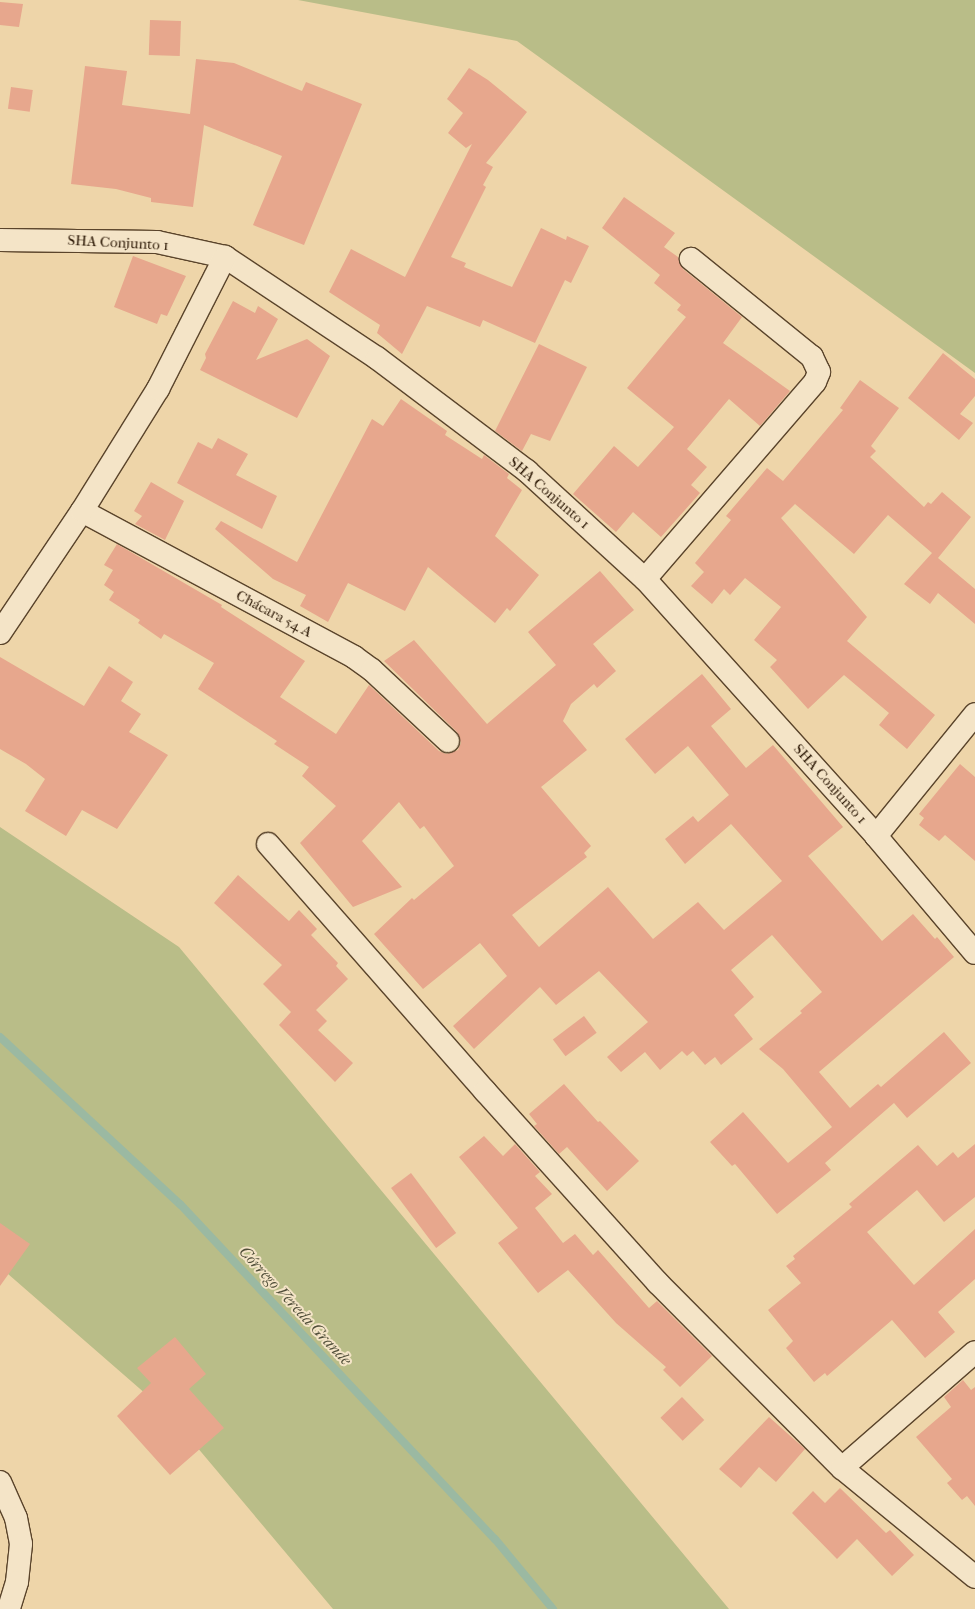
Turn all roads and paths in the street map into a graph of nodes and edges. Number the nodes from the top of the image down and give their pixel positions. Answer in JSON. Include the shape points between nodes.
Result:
{"nodes":[{"id":1,"x":0,"y":240,"type":"edge"},
{"id":2,"x":225,"y":257,"type":"junction"},
{"id":3,"x":691,"y":259,"type":"dead end"},
{"id":4,"x":82,"y":511,"type":"junction"},
{"id":5,"x":645,"y":579,"type":"junction"},
{"id":6,"x":0,"y":633,"type":"edge"},
{"id":7,"x":975,"y":714,"type":"edge"},
{"id":8,"x":448,"y":741,"type":"dead end"},
{"id":9,"x":876,"y":836,"type":"junction"},
{"id":10,"x":268,"y":844,"type":"dead end"},
{"id":11,"x":975,"y":953,"type":"edge"},
{"id":12,"x":975,"y":1352,"type":"edge"},
{"id":13,"x":842,"y":1468,"type":"junction"},
{"id":14,"x":0,"y":1482,"type":"edge"},
{"id":15,"x":975,"y":1577,"type":"edge"},
{"id":16,"x":9,"y":1609,"type":"edge"}],
"edges":[{"from":1,"to":2,"type":"street","name":"SHA Conjunto 1","via":[[157,242]]},
{"from":2,"to":4,"type":"street","via":[[158,390]]},
{"from":2,"to":5,"type":"street","name":"SHA Conjunto 1","via":[[377,358],[527,471]]},
{"from":3,"to":5,"type":"street","via":[[812,357],[819,372],[815,382]]},
{"from":4,"to":6,"type":"street"},
{"from":4,"to":8,"type":"street","name":"Chácara 54 A","via":[[354,657]]},
{"from":5,"to":9,"type":"street","name":"SHA Conjunto 1"},
{"from":7,"to":9,"type":"street"},
{"from":9,"to":11,"type":"street","name":"SHA Conjunto 1"},
{"from":10,"to":13,"type":"street","via":[[658,1283]]},
{"from":12,"to":13,"type":"street"},
{"from":13,"to":15,"type":"street"},
{"from":14,"to":16,"type":"street","via":[[16,1518],[21,1544],[17,1582]]}]}
